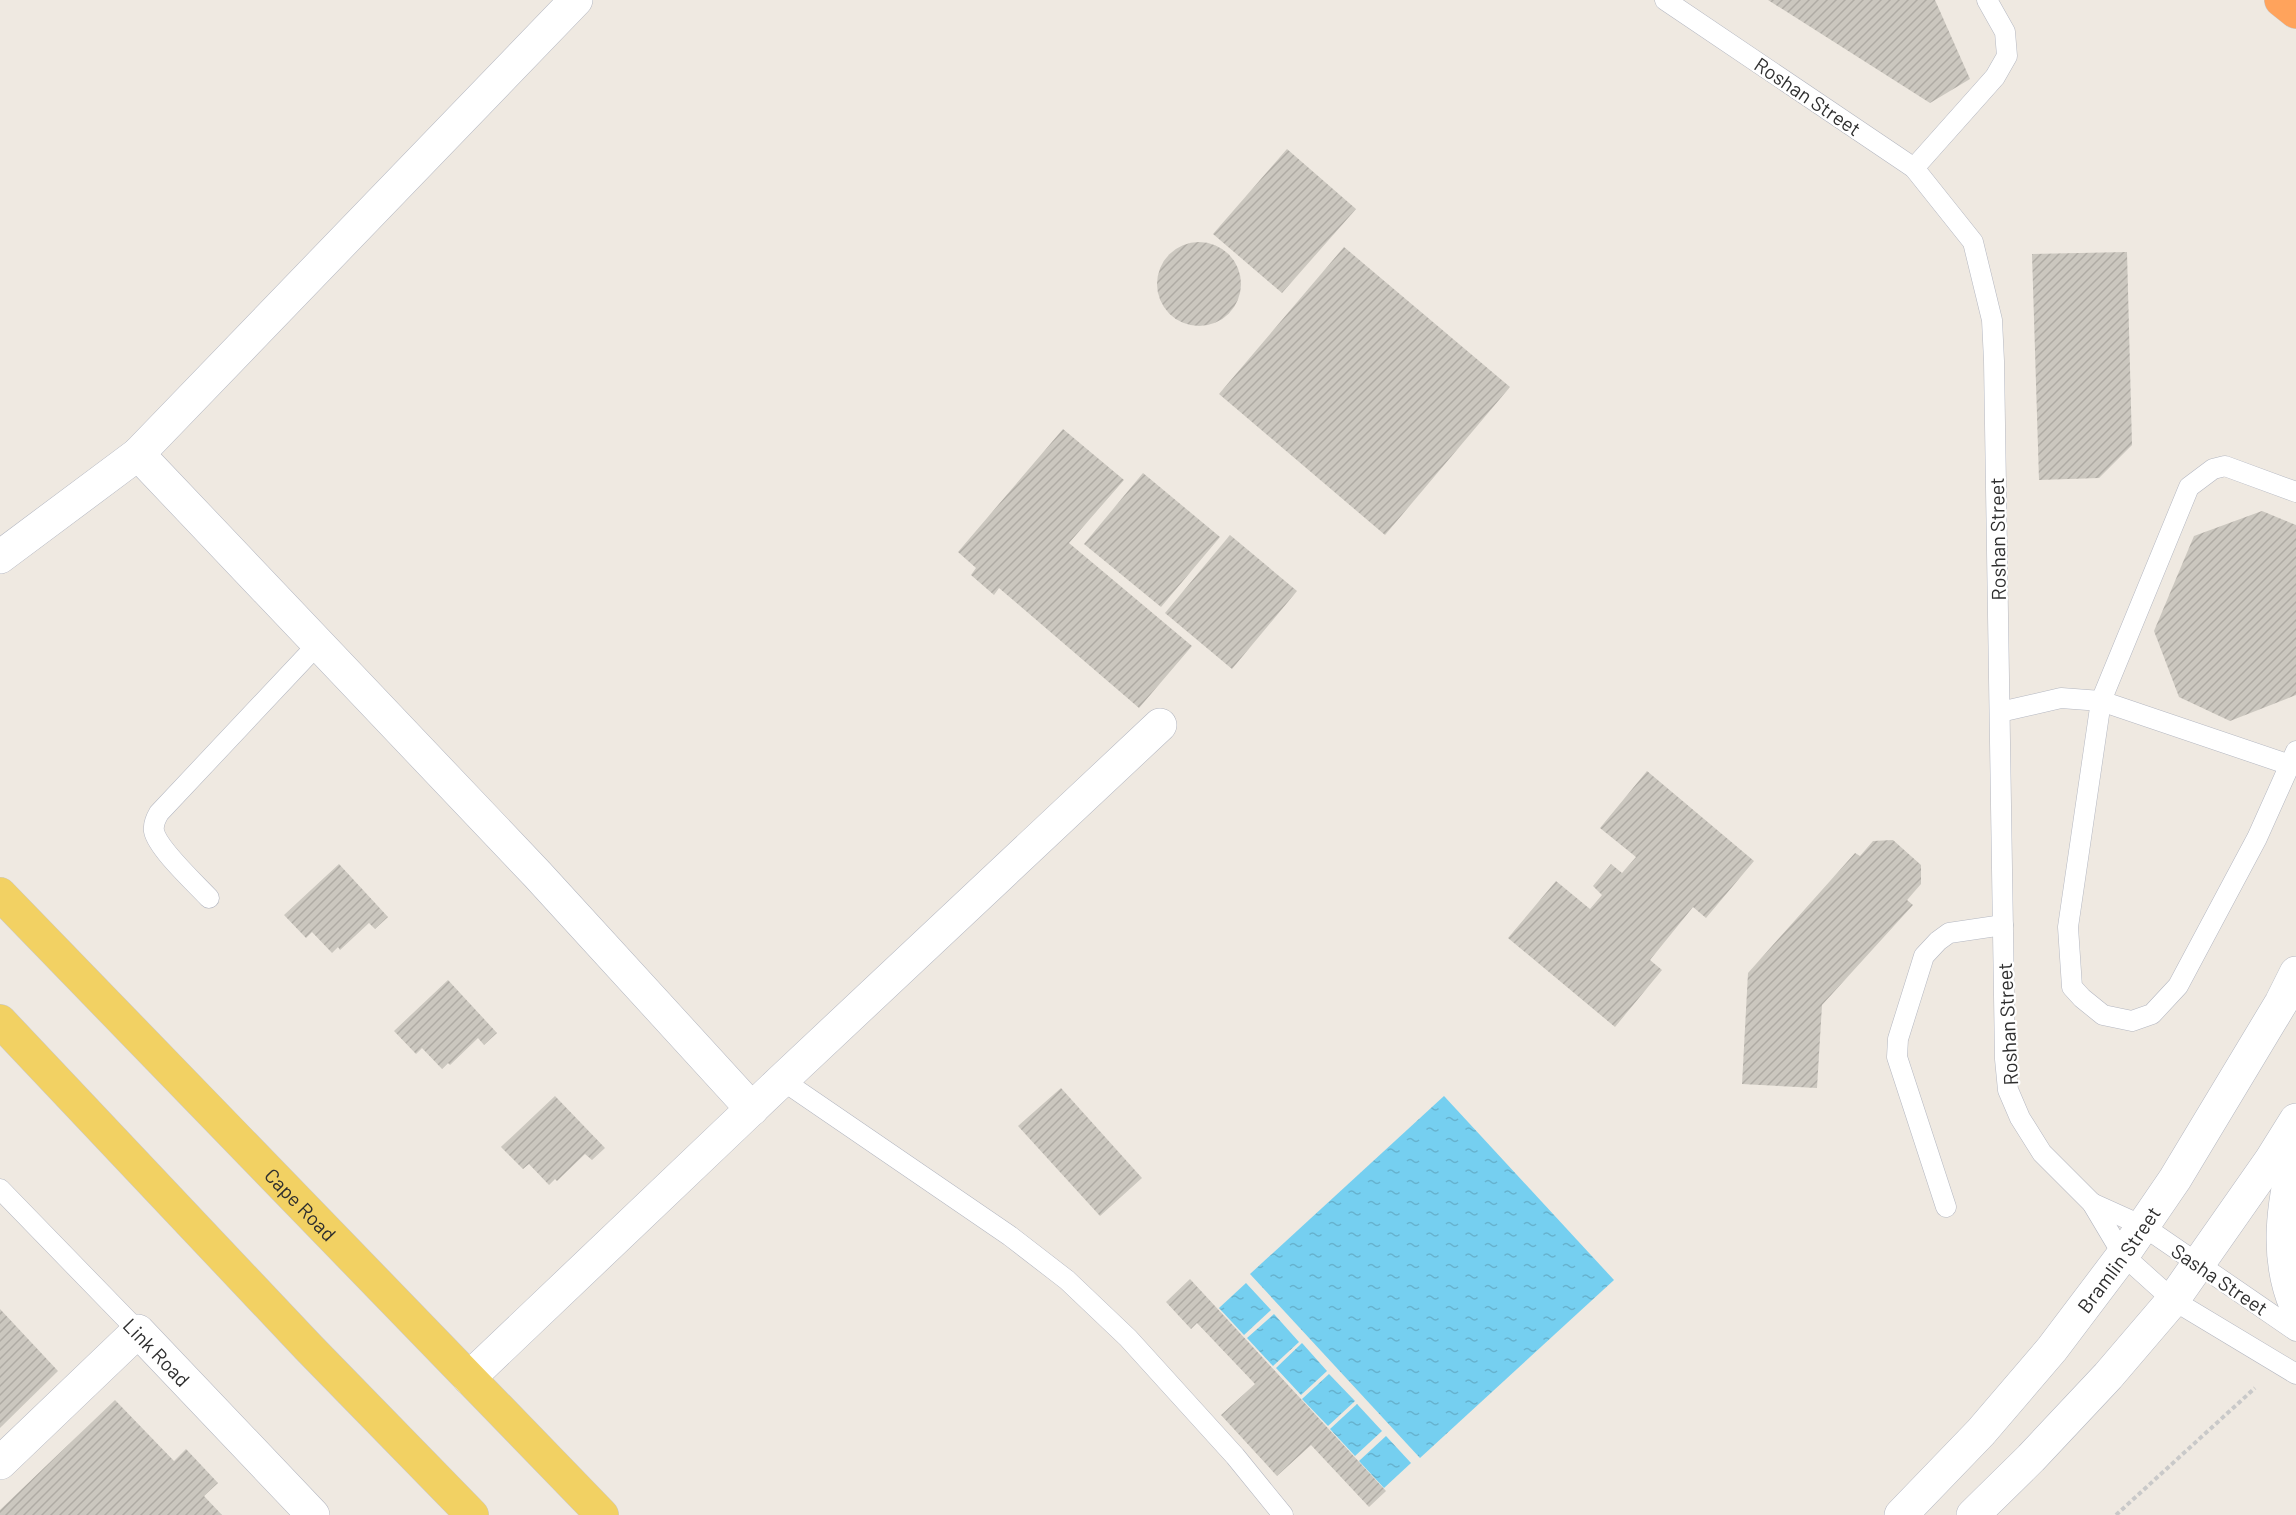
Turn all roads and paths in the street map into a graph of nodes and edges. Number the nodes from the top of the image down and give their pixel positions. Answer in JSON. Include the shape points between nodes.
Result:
{"nodes":[{"id":1,"x":576,"y":0,"type":"edge"},
{"id":2,"x":1665,"y":0,"type":"edge"},
{"id":3,"x":1988,"y":0,"type":"edge"},
{"id":4,"x":2281,"y":0,"type":"edge"},
{"id":5,"x":2296,"y":12,"type":"edge"},
{"id":6,"x":1914,"y":168,"type":"junction"},
{"id":7,"x":138,"y":454,"type":"junction"},
{"id":8,"x":2296,"y":492,"type":"edge"},
{"id":9,"x":0,"y":557,"type":"edge"},
{"id":10,"x":318,"y":644,"type":"junction"},
{"id":11,"x":2101,"y":701,"type":"junction"},
{"id":12,"x":2000,"y":712,"type":"junction"},
{"id":13,"x":1160,"y":725,"type":"dead end"},
{"id":14,"x":2293,"y":758,"type":"edge"},
{"id":15,"x":0,"y":894,"type":"edge"},
{"id":16,"x":209,"y":898,"type":"dead end"},
{"id":17,"x":2003,"y":925,"type":"junction"},
{"id":18,"x":2296,"y":974,"type":"edge"},
{"id":19,"x":0,"y":1021,"type":"edge"},
{"id":20,"x":782,"y":1080,"type":"junction"},
{"id":21,"x":752,"y":1108,"type":"junction"},
{"id":22,"x":2296,"y":1120,"type":"edge"},
{"id":23,"x":2296,"y":1152,"type":"edge"},
{"id":24,"x":0,"y":1190,"type":"edge"},
{"id":25,"x":2092,"y":1203,"type":"junction"},
{"id":26,"x":1946,"y":1207,"type":"dead end"},
{"id":27,"x":2143,"y":1226,"type":"junction"},
{"id":28,"x":2123,"y":1255,"type":"junction"},
{"id":29,"x":2198,"y":1264,"type":"junction"},
{"id":30,"x":2173,"y":1300,"type":"junction"},
{"id":31,"x":2296,"y":1306,"type":"edge"},
{"id":32,"x":138,"y":1331,"type":"junction"},
{"id":33,"x":2296,"y":1331,"type":"edge"},
{"id":34,"x":2288,"y":1370,"type":"edge"},
{"id":35,"x":469,"y":1378,"type":"junction"},
{"id":36,"x":0,"y":1462,"type":"edge"},
{"id":37,"x":313,"y":1515,"type":"edge"},
{"id":38,"x":472,"y":1515,"type":"edge"},
{"id":39,"x":602,"y":1515,"type":"edge"},
{"id":40,"x":1283,"y":1515,"type":"edge"},
{"id":41,"x":1901,"y":1515,"type":"edge"},
{"id":42,"x":1973,"y":1515,"type":"edge"},
{"id":43,"x":2116,"y":1515,"type":"edge"}],
"edges":[{"from":1,"to":7,"type":"street"},
{"from":2,"to":6,"type":"lane","name":"Roshan Street"},
{"from":3,"to":6,"type":"lane","via":[[2006,32],[2007,56],[1995,77]]},
{"from":4,"to":5,"type":"highway"},
{"from":6,"to":12,"type":"lane","name":"Roshan Street","via":[[1973,242],[1992,320]]},
{"from":7,"to":9,"type":"street"},
{"from":7,"to":10,"type":"street"},
{"from":8,"to":11,"type":"lane","via":[[2225,466],[2212,469],[2189,488]]},
{"from":10,"to":16,"type":"lane","via":[[159,813],[155,822],[154,832],[162,847]]},
{"from":10,"to":21,"type":"street"},
{"from":11,"to":12,"type":"lane","via":[[2061,698]]},
{"from":11,"to":14,"type":"lane"},
{"from":11,"to":14,"type":"lane","via":[[2068,927],[2072,987],[2103,1015],[2132,1021],[2152,1014],[2178,986],[2257,838]]},
{"from":12,"to":17,"type":"lane","name":"Roshan Street"},
{"from":13,"to":20,"type":"street"},
{"from":15,"to":35,"type":"main road","name":"Cape Road"},
{"from":17,"to":25,"type":"lane","name":"Roshan Street","via":[[2008,1090],[2042,1153]]},
{"from":17,"to":26,"type":"lane","via":[[1949,933],[1924,956],[1898,1039],[1897,1057]]},
{"from":18,"to":27,"type":"street","name":"Bramlin Street"},
{"from":19,"to":38,"type":"main road"},
{"from":20,"to":21,"type":"street"},
{"from":20,"to":40,"type":"lane","via":[[1001,1229],[1067,1280],[1128,1338]]},
{"from":21,"to":35,"type":"street"},
{"from":22,"to":29,"type":"street"},
{"from":23,"to":31,"type":"street","via":[[2285,1200],[2282,1248],[2287,1286]]},
{"from":24,"to":32,"type":"lane","name":"Link Road"},
{"from":25,"to":27,"type":"lane","name":"Roshan Street"},
{"from":25,"to":28,"type":"lane","name":"Roshan Street"},
{"from":27,"to":28,"type":"street","name":"Bramlin Street"},
{"from":27,"to":29,"type":"lane","name":"Sasha Street"},
{"from":28,"to":30,"type":"lane","name":"Roshan Street"},
{"from":28,"to":41,"type":"street","name":"Bramlin Street","via":[[2045,1358]]},
{"from":29,"to":30,"type":"street"},
{"from":29,"to":33,"type":"lane","name":"Sasha Street"},
{"from":30,"to":34,"type":"lane","name":"Sasha Street"},
{"from":30,"to":42,"type":"street","via":[[2085,1401]]},
{"from":32,"to":36,"type":"street"},
{"from":32,"to":37,"type":"street","name":"Link Road"},
{"from":34,"to":43,"type":"path"},
{"from":35,"to":39,"type":"main road","name":"Cape Road"}]}
